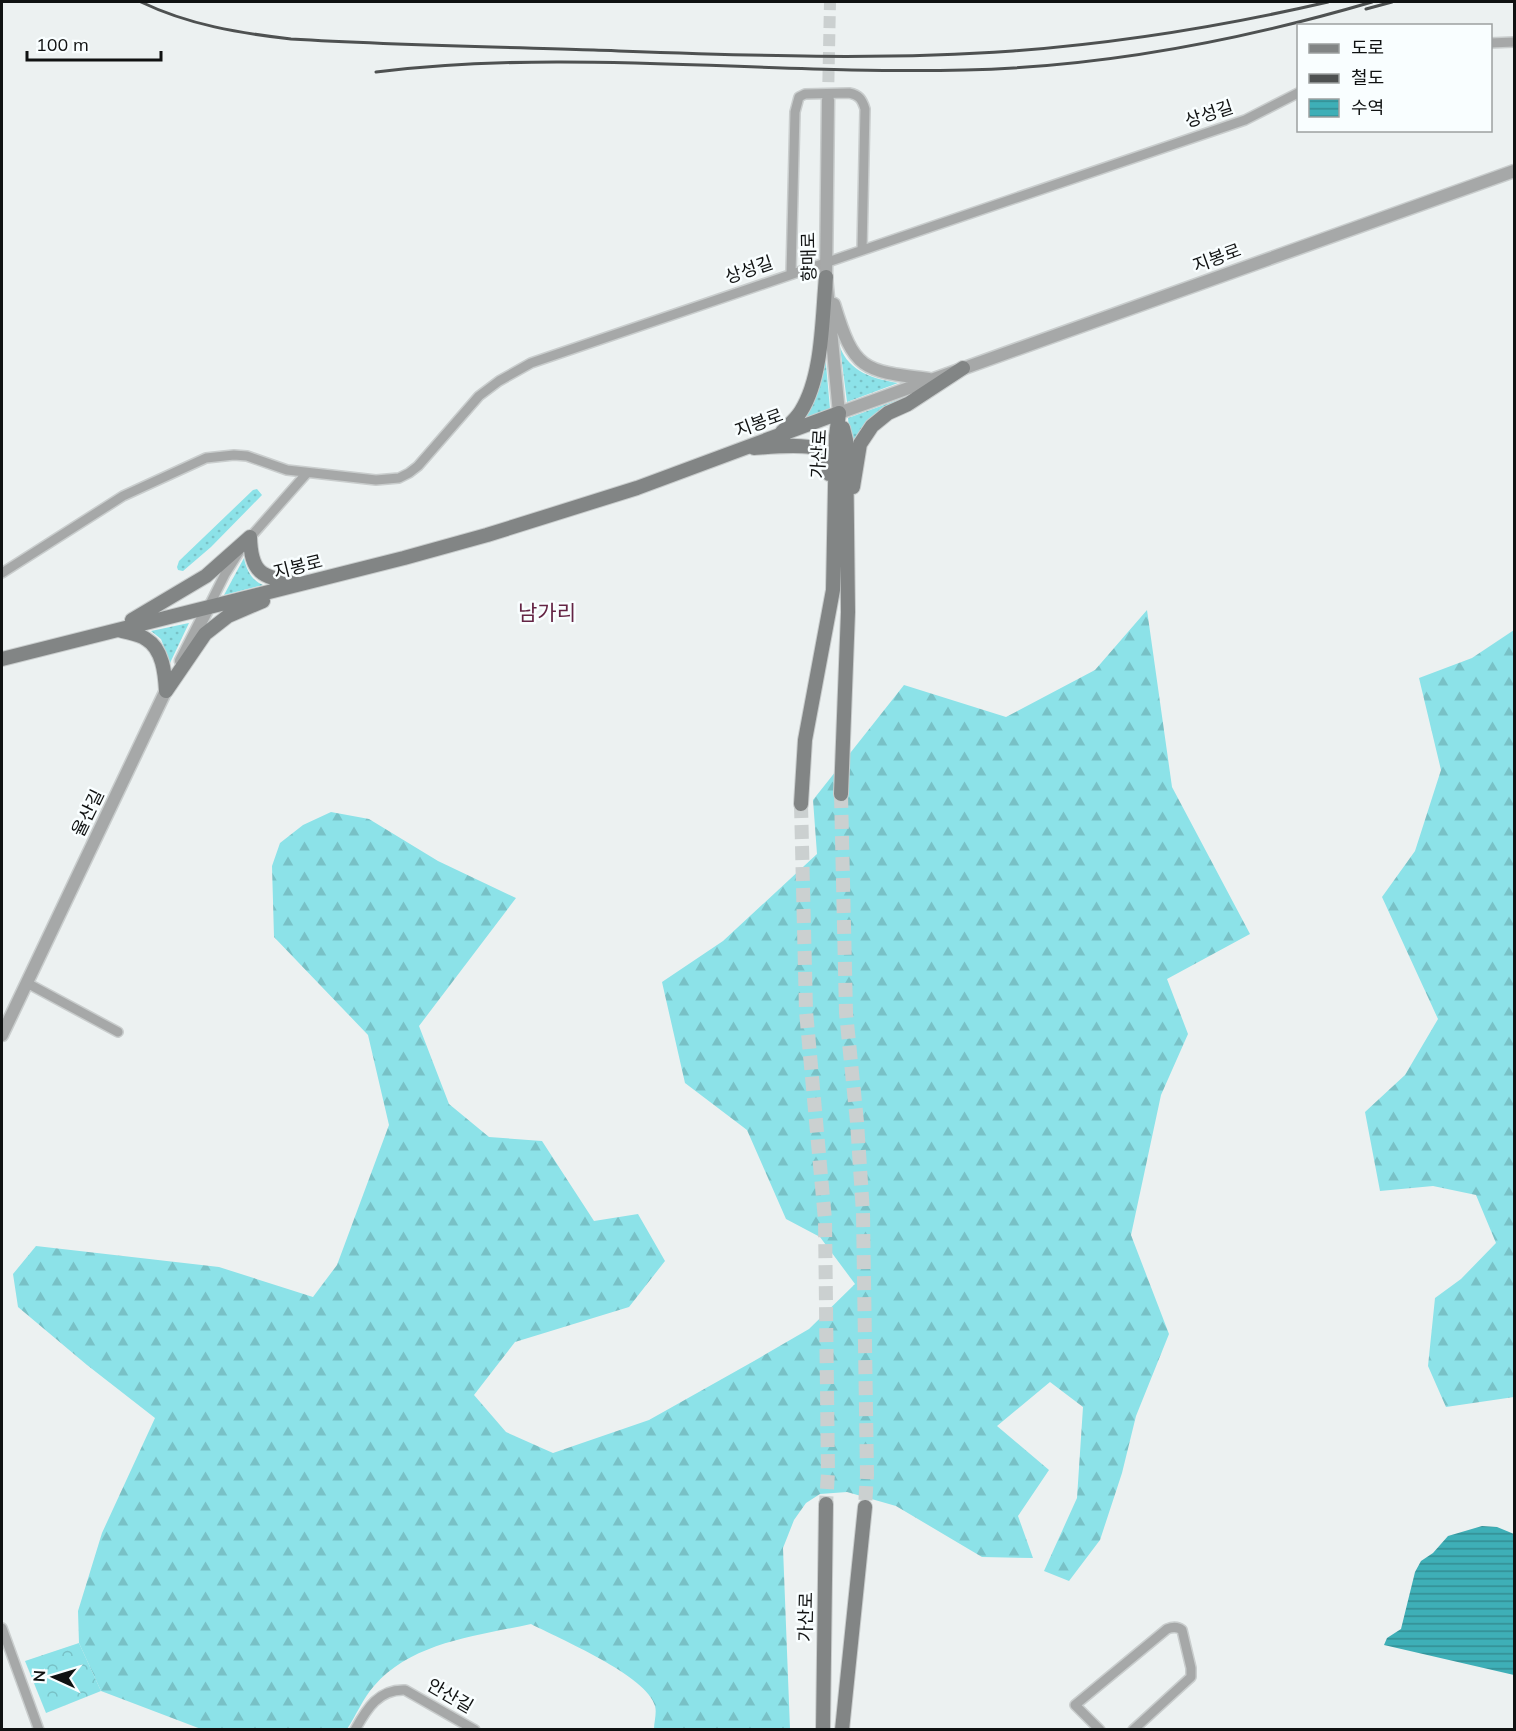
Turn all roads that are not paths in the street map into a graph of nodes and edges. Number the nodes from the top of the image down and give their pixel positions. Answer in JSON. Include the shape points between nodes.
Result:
{"nodes":[{"id":1,"x":1515,"y":42,"type":"edge"},
{"id":2,"x":1492,"y":43,"type":"edge"},
{"id":3,"x":1297,"y":94,"type":"edge"},
{"id":4,"x":828,"y":100,"type":"tunnel mouth"},
{"id":5,"x":1515,"y":171,"type":"edge"},
{"id":6,"x":862,"y":250,"type":"junction"},
{"id":7,"x":826,"y":262,"type":"junction"},
{"id":8,"x":791,"y":274,"type":"junction"},
{"id":9,"x":826,"y":277,"type":"junction"},
{"id":10,"x":963,"y":368,"type":"junction"},
{"id":11,"x":933,"y":379,"type":"junction"},
{"id":12,"x":839,"y":413,"type":"junction"},
{"id":13,"x":780,"y":434,"type":"junction"},
{"id":14,"x":742,"y":448,"type":"junction"},
{"id":15,"x":307,"y":473,"type":"junction"},
{"id":16,"x":250,"y":537,"type":"junction"},
{"id":17,"x":840,"y":539,"type":"junction"},
{"id":18,"x":2,"y":573,"type":"edge"},
{"id":19,"x":301,"y":585,"type":"junction"},
{"id":20,"x":208,"y":608,"type":"junction"},
{"id":21,"x":117,"y":629,"type":"junction"},
{"id":22,"x":2,"y":659,"type":"edge"},
{"id":23,"x":166,"y":691,"type":"junction"},
{"id":24,"x":841,"y":794,"type":"tunnel mouth"},
{"id":25,"x":801,"y":804,"type":"tunnel mouth"},
{"id":26,"x":27,"y":983,"type":"junction"},
{"id":27,"x":118,"y":1032,"type":"dead end"},
{"id":28,"x":2,"y":1035,"type":"edge"},
{"id":29,"x":826,"y":1504,"type":"tunnel mouth"},
{"id":30,"x":866,"y":1507,"type":"tunnel mouth"},
{"id":31,"x":2,"y":1628,"type":"edge"},
{"id":32,"x":39,"y":1730,"type":"edge"},
{"id":33,"x":355,"y":1730,"type":"edge"},
{"id":34,"x":475,"y":1730,"type":"edge"},
{"id":35,"x":823,"y":1730,"type":"edge"},
{"id":36,"x":842,"y":1730,"type":"edge"},
{"id":37,"x":1100,"y":1730,"type":"edge"},
{"id":38,"x":1133,"y":1730,"type":"edge"}],
"edges":[{"from":1,"to":2,"type":"street"},
{"from":3,"to":6,"type":"street","name":"상성길","via":[[1245,120]]},
{"from":4,"to":7,"type":"street","name":"향매로"},
{"from":5,"to":10,"type":"street","name":"지봉로"},
{"from":6,"to":7,"type":"street","name":"상성길"},
{"from":6,"to":8,"type":"street","via":[[863,102],[849,93],[805,94],[796,104]]},
{"from":7,"to":8,"type":"street","name":"상성길"},
{"from":7,"to":9,"type":"street","name":"향매로"},
{"from":8,"to":15,"type":"street","name":"상성길","via":[[531,363],[479,396],[418,466],[399,478],[376,480]]},
{"from":9,"to":11,"type":"street","via":[[844,337],[853,353],[866,365],[888,374]]},
{"from":9,"to":12,"type":"street","name":"향매로"},
{"from":9,"to":13,"type":"main road","via":[[810,394],[801,413]]},
{"from":10,"to":11,"type":"street","name":"지봉로"},
{"from":10,"to":17,"type":"main road","via":[[878,420],[865,434]]},
{"from":11,"to":12,"type":"street","name":"지봉로"},
{"from":12,"to":13,"type":"main road","name":"지봉로"},
{"from":12,"to":17,"type":"main road","name":"가산로","via":[[846,440]]},
{"from":13,"to":14,"type":"main road","name":"지봉로"},
{"from":14,"to":17,"type":"main road","via":[[804,447],[823,451],[829,465]]},
{"from":14,"to":19,"type":"main road","name":"지봉로","via":[[637,488],[487,535]]},
{"from":15,"to":16,"type":"street"},
{"from":15,"to":18,"type":"street","name":"상성길","via":[[247,456],[206,458],[123,496]]},
{"from":16,"to":19,"type":"main road","via":[[252,562],[264,576]]},
{"from":16,"to":20,"type":"street"},
{"from":16,"to":21,"type":"main road","via":[[206,576]]},
{"from":17,"to":24,"type":"main road","name":"가산로","via":[[848,612]]},
{"from":17,"to":25,"type":"main road","name":"가산로","via":[[805,740]]},
{"from":19,"to":20,"type":"main road","name":"지봉로"},
{"from":19,"to":23,"type":"main road","via":[[217,624],[195,646]]},
{"from":20,"to":21,"type":"main road","name":"지봉로"},
{"from":20,"to":23,"type":"street","name":"율산길"},
{"from":21,"to":22,"type":"main road","name":"지봉로"},
{"from":21,"to":23,"type":"main road","via":[[153,644],[164,669]]},
{"from":23,"to":26,"type":"street","name":"율산길"},
{"from":26,"to":27,"type":"street"},
{"from":26,"to":28,"type":"street","name":"율산길"},
{"from":29,"to":35,"type":"main road","name":"가산로"},
{"from":30,"to":36,"type":"main road"},
{"from":31,"to":32,"type":"street"},
{"from":33,"to":34,"type":"street","name":"안산길","via":[[377,1697],[395,1689],[405,1690]]},
{"from":37,"to":38,"type":"street","via":[[1075,1705],[1167,1629],[1179,1628],[1191,1677]]}]}
